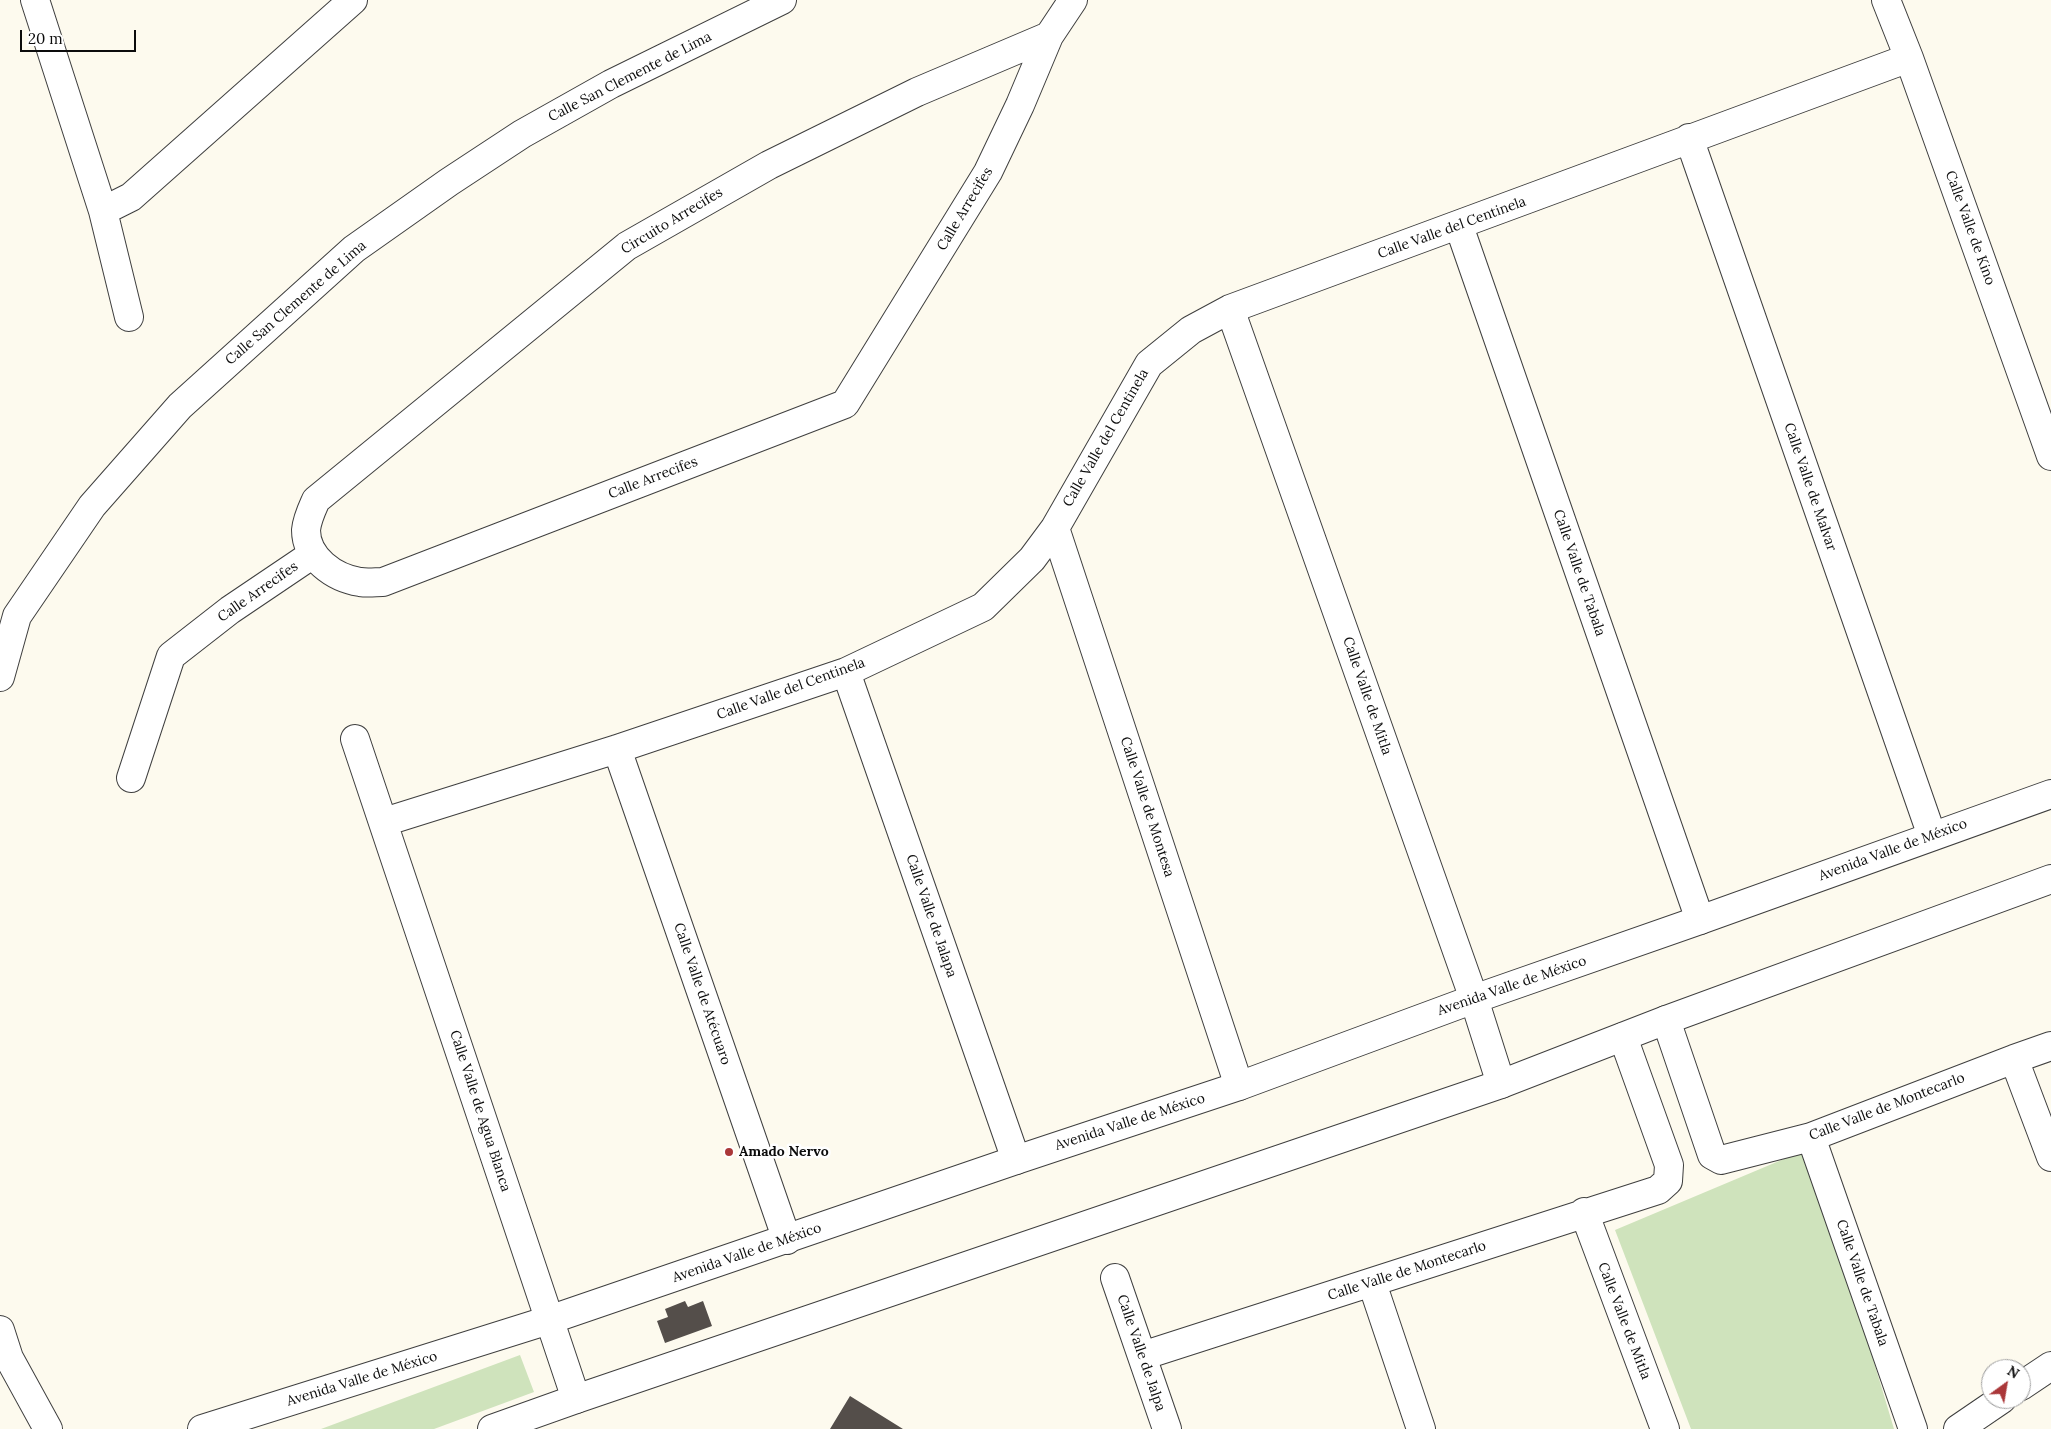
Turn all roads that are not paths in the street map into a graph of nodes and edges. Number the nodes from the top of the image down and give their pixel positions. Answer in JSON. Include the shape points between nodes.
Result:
{"nodes":[{"id":1,"x":34,"y":0,"type":"edge"},
{"id":2,"x":353,"y":0,"type":"edge"},
{"id":3,"x":782,"y":0,"type":"edge"},
{"id":4,"x":1073,"y":0,"type":"edge"},
{"id":5,"x":1886,"y":0,"type":"edge"},
{"id":6,"x":1049,"y":36,"type":"junction"},
{"id":7,"x":1909,"y":58,"type":"junction"},
{"id":8,"x":1689,"y":138,"type":"junction"},
{"id":9,"x":103,"y":211,"type":"junction"},
{"id":10,"x":1459,"y":226,"type":"junction"},
{"id":11,"x":1230,"y":309,"type":"junction"},
{"id":12,"x":129,"y":317,"type":"dead end"},
{"id":13,"x":2051,"y":456,"type":"edge"},
{"id":14,"x":1055,"y":528,"type":"junction"},
{"id":15,"x":313,"y":554,"type":"junction"},
{"id":16,"x":846,"y":672,"type":"junction"},
{"id":17,"x":0,"y":677,"type":"edge"},
{"id":18,"x":355,"y":739,"type":"dead end"},
{"id":19,"x":617,"y":749,"type":"junction"},
{"id":20,"x":131,"y":778,"type":"dead end"},
{"id":21,"x":2051,"y":794,"type":"edge"},
{"id":22,"x":384,"y":822,"type":"junction"},
{"id":23,"x":1932,"y":836,"type":"junction"},
{"id":24,"x":2051,"y":879,"type":"edge"},
{"id":25,"x":1700,"y":920,"type":"junction"},
{"id":26,"x":1474,"y":998,"type":"junction"},
{"id":27,"x":1666,"y":1020,"type":"junction"},
{"id":28,"x":1623,"y":1037,"type":"junction"},
{"id":29,"x":2051,"y":1046,"type":"edge"},
{"id":30,"x":2014,"y":1058,"type":"junction"},
{"id":31,"x":1501,"y":1084,"type":"junction"},
{"id":32,"x":1239,"y":1086,"type":"junction"},
{"id":33,"x":1812,"y":1137,"type":"junction"},
{"id":34,"x":2051,"y":1156,"type":"edge"},
{"id":35,"x":1016,"y":1160,"type":"junction"},
{"id":36,"x":1584,"y":1212,"type":"junction"},
{"id":37,"x":787,"y":1240,"type":"junction"},
{"id":38,"x":1115,"y":1278,"type":"dead end"},
{"id":39,"x":1372,"y":1283,"type":"junction"},
{"id":40,"x":549,"y":1320,"type":"junction"},
{"id":41,"x":0,"y":1330,"type":"edge"},
{"id":42,"x":1142,"y":1356,"type":"junction"},
{"id":43,"x":2051,"y":1366,"type":"edge"},
{"id":44,"x":2031,"y":1379,"type":"edge"},
{"id":45,"x":576,"y":1399,"type":"junction"},
{"id":46,"x":1987,"y":1409,"type":"edge"},
{"id":47,"x":48,"y":1429,"type":"edge"},
{"id":48,"x":202,"y":1429,"type":"edge"},
{"id":49,"x":492,"y":1429,"type":"edge"},
{"id":50,"x":1168,"y":1429,"type":"edge"},
{"id":51,"x":1421,"y":1429,"type":"edge"},
{"id":52,"x":1665,"y":1429,"type":"edge"},
{"id":53,"x":1913,"y":1429,"type":"edge"},
{"id":54,"x":1958,"y":1429,"type":"edge"}],
"edges":[{"from":1,"to":9,"type":"street"},
{"from":2,"to":9,"type":"street","via":[[131,197]]},
{"from":3,"to":17,"type":"street","name":"Calle San Clemente de Lima","via":[[611,84],[522,134],[354,249],[180,406],[92,506],[17,616]]},
{"from":4,"to":6,"type":"street","name":"Calle Arrecifes"},
{"from":5,"to":7,"type":"street","name":"Calle Valle de Kino"},
{"from":6,"to":15,"type":"street","name":"Circuito Arrecifes","via":[[917,92],[786,156],[627,246],[316,500],[306,530]]},
{"from":6,"to":15,"type":"street","name":"Calle Arrecifes","via":[[988,172],[845,404],[384,582],[346,578],[329,569]]},
{"from":7,"to":8,"type":"street","name":"Calle Valle del Centinela"},
{"from":7,"to":13,"type":"street","name":"Calle Valle de Kino"},
{"from":8,"to":10,"type":"street","name":"Calle Valle del Centinela"},
{"from":8,"to":23,"type":"street","name":"Calle Valle de Malvar"},
{"from":9,"to":12,"type":"street"},
{"from":10,"to":11,"type":"street","name":"Calle Valle del Centinela"},
{"from":10,"to":25,"type":"street","name":"Calle Valle de Tabala"},
{"from":11,"to":14,"type":"street","name":"Calle Valle del Centinela","via":[[1191,330],[1149,364]]},
{"from":11,"to":26,"type":"street","name":"Calle Valle de Mitla"},
{"from":14,"to":16,"type":"street","name":"Calle Valle del Centinela","via":[[1032,559],[984,607]]},
{"from":14,"to":32,"type":"street","name":"Calle Valle de Montesa"},
{"from":15,"to":20,"type":"street","name":"Calle Arrecifes","via":[[230,610],[171,656]]},
{"from":16,"to":19,"type":"street","name":"Calle Valle del Centinela"},
{"from":16,"to":35,"type":"street","name":"Calle Valle de Jalapa"},
{"from":18,"to":22,"type":"street","name":"Calle Valle de Agua Blanca"},
{"from":19,"to":22,"type":"street","name":"Calle Valle del Centinela"},
{"from":19,"to":37,"type":"street","name":"Calle Valle de Atécuaro"},
{"from":21,"to":23,"type":"street","name":"Avenida Valle de México"},
{"from":22,"to":40,"type":"street","name":"Calle Valle de Agua Blanca"},
{"from":23,"to":25,"type":"street","name":"Avenida Valle de México"},
{"from":24,"to":27,"type":"street"},
{"from":25,"to":26,"type":"street","name":"Avenida Valle de México"},
{"from":26,"to":31,"type":"street","name":"Calle Valle de Mitla"},
{"from":26,"to":32,"type":"street","name":"Avenida Valle de México"},
{"from":27,"to":28,"type":"street"},
{"from":27,"to":33,"type":"street","name":"Calle Valle de Montecarlo","via":[[1712,1155],[1721,1160]]},
{"from":28,"to":31,"type":"street"},
{"from":28,"to":36,"type":"street","name":"Calle Valle de Montecarlo","via":[[1669,1165],[1668,1181],[1658,1190]]},
{"from":29,"to":30,"type":"street","name":"Calle Valle de Montecarlo"},
{"from":30,"to":33,"type":"street","name":"Calle Valle de Montecarlo"},
{"from":30,"to":34,"type":"street"},
{"from":31,"to":45,"type":"street"},
{"from":32,"to":35,"type":"street","name":"Avenida Valle de México"},
{"from":33,"to":53,"type":"street","name":"Calle Valle de Tabala"},
{"from":35,"to":37,"type":"street","name":"Avenida Valle de México"},
{"from":36,"to":39,"type":"street","name":"Calle Valle de Montecarlo"},
{"from":36,"to":52,"type":"street","name":"Calle Valle de Mitla"},
{"from":37,"to":40,"type":"street","name":"Avenida Valle de México"},
{"from":38,"to":42,"type":"street","name":"Calle Valle de Jalpa"},
{"from":39,"to":42,"type":"street","name":"Calle Valle de Montecarlo"},
{"from":39,"to":51,"type":"street"},
{"from":40,"to":45,"type":"street","name":"Calle Valle de Agua Blanca"},
{"from":40,"to":48,"type":"street","name":"Avenida Valle de México"},
{"from":41,"to":47,"type":"street","via":[[9,1358]]},
{"from":42,"to":50,"type":"street","name":"Calle Valle de Jalpa"},
{"from":43,"to":44,"type":"street"},
{"from":45,"to":49,"type":"street"},
{"from":46,"to":54,"type":"street"}]}
